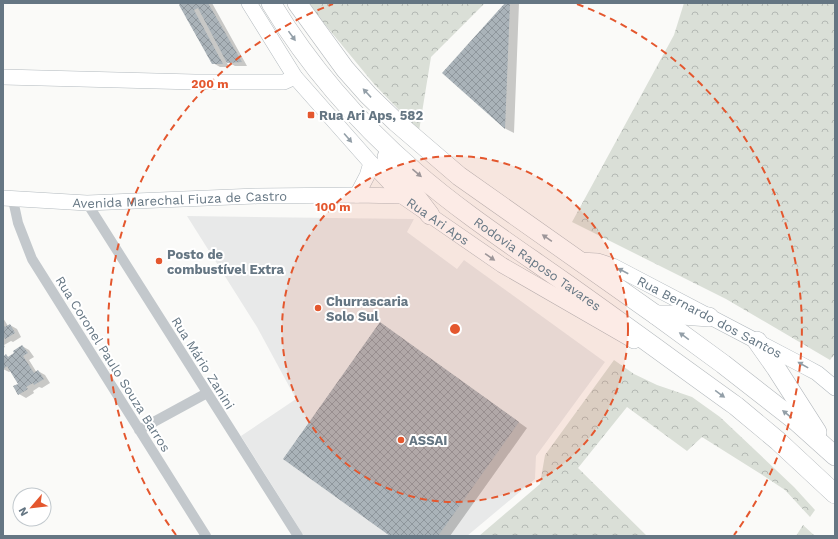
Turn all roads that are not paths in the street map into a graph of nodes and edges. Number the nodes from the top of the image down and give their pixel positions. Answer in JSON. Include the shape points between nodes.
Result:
{"nodes":[{"id":1,"x":249,"y":3,"type":"edge"},
{"id":2,"x":271,"y":3,"type":"edge"},
{"id":3,"x":297,"y":3,"type":"edge"},
{"id":4,"x":3,"y":77,"type":"edge"},
{"id":5,"x":295,"y":77,"type":"junction"},
{"id":6,"x":371,"y":132,"type":"junction"},
{"id":7,"x":371,"y":163,"type":"junction"},
{"id":8,"x":357,"y":195,"type":"junction"},
{"id":9,"x":402,"y":196,"type":"junction"},
{"id":10,"x":8,"y":199,"type":"edge"},
{"id":11,"x":86,"y":203,"type":"junction"},
{"id":12,"x":430,"y":215,"type":"junction"},
{"id":13,"x":579,"y":260,"type":"junction"},
{"id":14,"x":656,"y":315,"type":"junction"},
{"id":15,"x":709,"y":317,"type":"junction"},
{"id":16,"x":757,"y":341,"type":"junction"},
{"id":17,"x":688,"y":371,"type":"junction"},
{"id":18,"x":835,"y":388,"type":"edge"},
{"id":19,"x":207,"y":393,"type":"junction"},
{"id":20,"x":139,"y":430,"type":"junction"},
{"id":21,"x":831,"y":452,"type":"edge"},
{"id":22,"x":830,"y":489,"type":"edge"},
{"id":23,"x":835,"y":502,"type":"edge"},
{"id":24,"x":206,"y":536,"type":"edge"},
{"id":25,"x":298,"y":536,"type":"edge"}],
"edges":[{"from":1,"to":5,"type":"main road","name":"Rua Ari Aps"},
{"from":2,"to":6,"type":"highway","name":"Rodovia Raposo Tavares","one_way":true,"via":[[310,61]]},
{"from":13,"to":3,"type":"highway","name":"Rodovia Raposo Tavares","one_way":true,"via":[[459,176],[396,122],[345,69]]},
{"from":4,"to":5,"type":"main road","via":[[188,82],[284,82]]},
{"from":5,"to":7,"type":"main road","name":"Rua Ari Aps","one_way":true},
{"from":6,"to":12,"type":"highway"},
{"from":6,"to":17,"type":"highway","name":"Rodovia Raposo Tavares","one_way":true,"via":[[414,172],[464,211]]},
{"from":7,"to":8,"type":"main road"},
{"from":7,"to":9,"type":"main road","name":"Rua Ari Aps"},
{"from":8,"to":9,"type":"main road","name":"Avenida Marechal Fiuza de Castro"},
{"from":8,"to":11,"type":"main road","name":"Avenida Marechal Fiuza de Castro"},
{"from":9,"to":12,"type":"main road","name":"Rua Ari Aps"},
{"from":10,"to":11,"type":"main road","name":"Avenida Marechal Fiuza de Castro"},
{"from":10,"to":20,"type":"street","name":"Rua Coronel Paulo Souza Barros","via":[[32,259]]},
{"from":11,"to":19,"type":"street","name":"Rua Mário Zanini"},
{"from":12,"to":17,"type":"main road","name":"Rua Ari Aps","one_way":true,"via":[[502,265]]},
{"from":13,"to":14,"type":"highway","name":"Rodovia Raposo Tavares","via":[[606,282]]},
{"from":15,"to":13,"type":"main road","name":"Rua Bernardo dos Santos","one_way":true,"via":[[613,266],[598,261]]},
{"from":14,"to":15,"type":"highway"},
{"from":21,"to":14,"type":"highway","name":"Rodovia Raposo Tavares","one_way":true,"via":[[763,395]]},
{"from":15,"to":16,"type":"main road","name":"Rua Bernardo dos Santos"},
{"from":18,"to":16,"type":"main road","name":"Rua Bernardo dos Santos","one_way":true,"via":[[817,373]]},
{"from":16,"to":21,"type":"highway"},
{"from":17,"to":22,"type":"highway","name":"Rodovia Raposo Tavares","one_way":true,"via":[[736,406]]},
{"from":19,"to":20,"type":"street"},
{"from":19,"to":25,"type":"street","name":"Rua Mário Zanini"},
{"from":20,"to":24,"type":"street","name":"Rua Coronel Paulo Souza Barros"},
{"from":22,"to":23,"type":"main road"}]}
